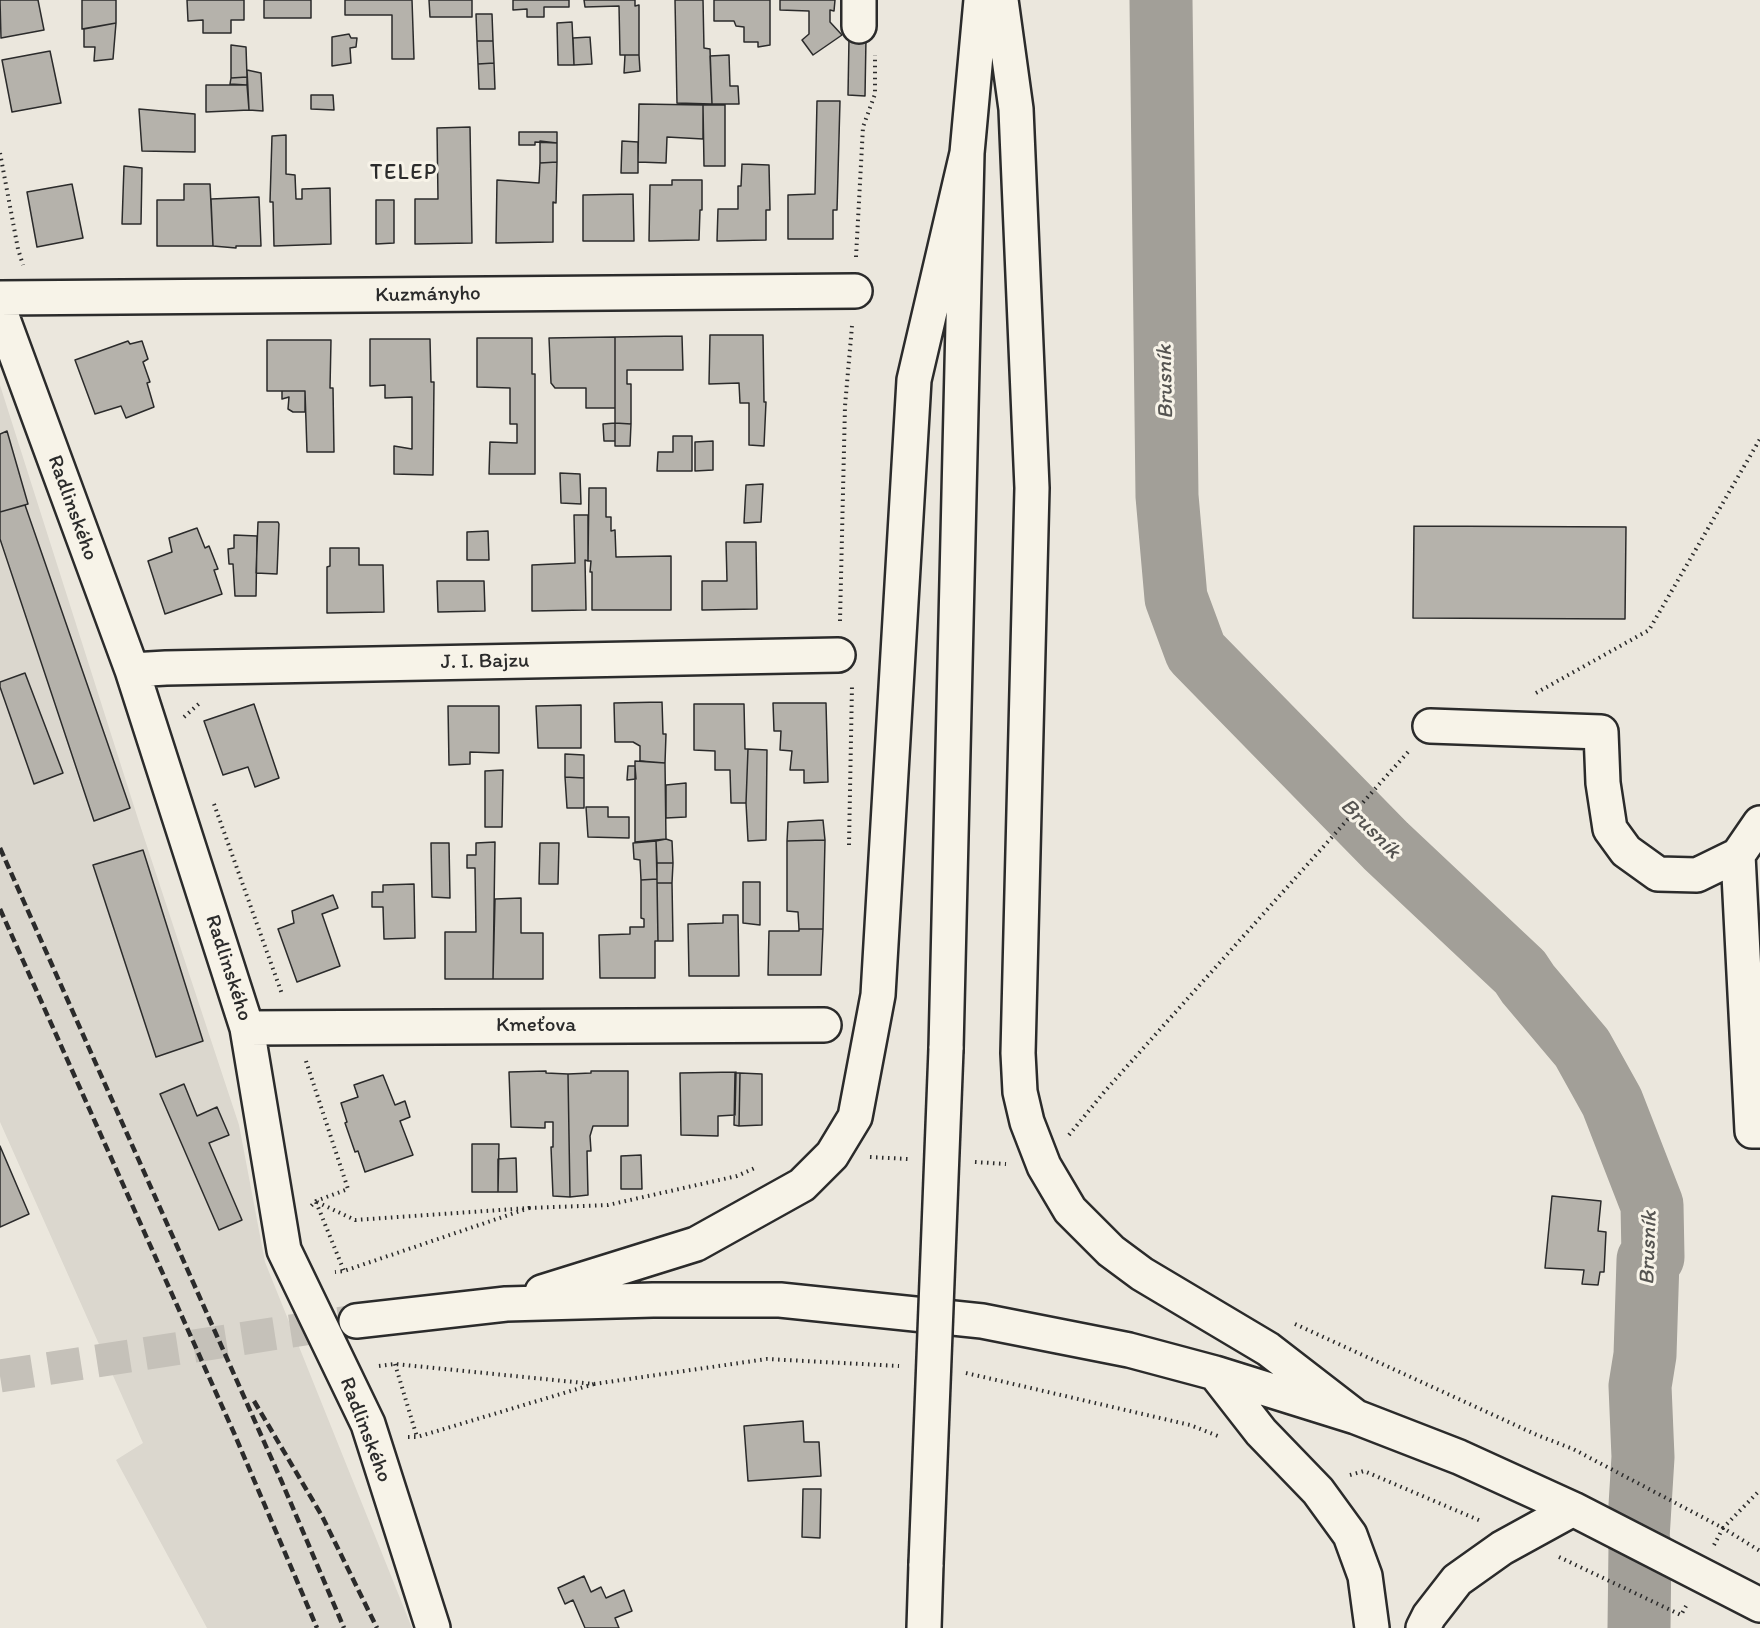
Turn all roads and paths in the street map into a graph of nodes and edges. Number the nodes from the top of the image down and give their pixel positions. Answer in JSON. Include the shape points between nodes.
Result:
{"nodes":[{"id":1,"x":981,"y":0,"type":"edge"},
{"id":2,"x":1001,"y":0,"type":"edge"},
{"id":3,"x":859,"y":13,"type":"edge"},
{"id":4,"x":0,"y":153,"type":"edge"},
{"id":5,"x":967,"y":153,"type":"junction"},
{"id":6,"x":846,"y":257,"type":"dead end"},
{"id":7,"x":858,"y":257,"type":"junction"},
{"id":8,"x":855,"y":291,"type":"junction"},
{"id":9,"x":0,"y":298,"type":"edge"},
{"id":10,"x":34,"y":298,"type":"junction"},
{"id":11,"x":0,"y":311,"type":"edge"},
{"id":12,"x":1760,"y":439,"type":"edge"},
{"id":13,"x":838,"y":655,"type":"junction"},
{"id":14,"x":166,"y":668,"type":"junction"},
{"id":15,"x":132,"y":670,"type":"junction"},
{"id":16,"x":1532,"y":694,"type":"dead end"},
{"id":17,"x":184,"y":717,"type":"dead end"},
{"id":18,"x":1430,"y":726,"type":"joint"},
{"id":19,"x":211,"y":794,"type":"dead end"},
{"id":20,"x":1760,"y":823,"type":"edge"},
{"id":21,"x":849,"y":855,"type":"dead end"},
{"id":22,"x":1738,"y":855,"type":"junction"},
{"id":23,"x":824,"y":1025,"type":"dead end"},
{"id":24,"x":294,"y":1027,"type":"junction"},
{"id":25,"x":247,"y":1028,"type":"junction"},
{"id":26,"x":1760,"y":1131,"type":"edge"},
{"id":27,"x":1063,"y":1143,"type":"dead end"},
{"id":28,"x":758,"y":1167,"type":"dead end"},
{"id":29,"x":316,"y":1201,"type":"junction"},
{"id":30,"x":529,"y":1208,"type":"junction"},
{"id":31,"x":307,"y":1209,"type":"dead end"},
{"id":32,"x":327,"y":1268,"type":"dead end"},
{"id":33,"x":344,"y":1271,"type":"junction"},
{"id":34,"x":335,"y":1272,"type":"dead end"},
{"id":35,"x":331,"y":1278,"type":"dead end"},
{"id":36,"x":506,"y":1304,"type":"junction"},
{"id":37,"x":1287,"y":1320,"type":"dead end"},
{"id":38,"x":356,"y":1321,"type":"tunnel mouth"},
{"id":39,"x":395,"y":1364,"type":"junction"},
{"id":40,"x":909,"y":1366,"type":"dead end"},
{"id":41,"x":375,"y":1367,"type":"dead end"},
{"id":42,"x":956,"y":1371,"type":"dead end"},
{"id":43,"x":1215,"y":1373,"type":"junction"},
{"id":44,"x":594,"y":1384,"type":"junction"},
{"id":45,"x":1356,"y":1417,"type":"junction"},
{"id":46,"x":406,"y":1437,"type":"dead end"},
{"id":47,"x":417,"y":1437,"type":"junction"},
{"id":48,"x":1222,"y":1438,"type":"dead end"},
{"id":49,"x":1760,"y":1490,"type":"edge"},
{"id":50,"x":1318,"y":1491,"type":"junction"},
{"id":51,"x":1578,"y":1512,"type":"junction"},
{"id":52,"x":1520,"y":1538,"type":"junction"},
{"id":53,"x":1760,"y":1605,"type":"edge"},
{"id":54,"x":1681,"y":1615,"type":"dead end"},
{"id":55,"x":433,"y":1628,"type":"edge"},
{"id":56,"x":924,"y":1628,"type":"edge"},
{"id":57,"x":1372,"y":1628,"type":"edge"},
{"id":58,"x":1423,"y":1628,"type":"edge"}],
"edges":[{"from":1,"to":5,"type":"main road"},
{"from":2,"to":45,"type":"main road","via":[[1016,109],[1032,488],[1018,1053],[1020,1092],[1027,1122],[1044,1166],[1070,1210],[1111,1251],[1142,1274],[1268,1349]]},
{"from":3,"to":7,"type":"path","via":[[871,34],[875,94],[863,127]]},
{"from":4,"to":10,"type":"path","via":[[18,249]]},
{"from":5,"to":36,"type":"main road","via":[[914,380],[878,995],[855,1117],[832,1155],[802,1185],[696,1244]]},
{"from":5,"to":56,"type":"main road","bridge":true,"via":[[946,1049]]},
{"from":6,"to":7,"type":"path"},
{"from":7,"to":8,"type":"path"},
{"from":8,"to":10,"type":"main road","name":"Kuzmányho"},
{"from":8,"to":13,"type":"path","via":[[845,406]]},
{"from":9,"to":10,"type":"main road","name":"Kuzmányho"},
{"from":11,"to":15,"type":"main road","name":"Radlinského"},
{"from":12,"to":16,"type":"path","via":[[1649,630]]},
{"from":13,"to":14,"type":"main road","name":"J. I. Bajzu"},
{"from":13,"to":21,"type":"path","via":[[852,682]]},
{"from":14,"to":15,"type":"main road","name":"J. I. Bajzu"},
{"from":14,"to":17,"type":"path"},
{"from":15,"to":25,"type":"main road","name":"Radlinského"},
{"from":18,"to":22,"type":"main road","via":[[1601,732],[1610,829],[1626,851],[1658,874],[1697,875]]},
{"from":18,"to":27,"type":"path"},
{"from":19,"to":24,"type":"path"},
{"from":20,"to":22,"type":"main road"},
{"from":22,"to":26,"type":"main road","via":[[1752,1131]]},
{"from":23,"to":24,"type":"main road","name":"Kmeťova"},
{"from":24,"to":25,"type":"main road","name":"Kmeťova"},
{"from":24,"to":29,"type":"path","via":[[348,1189]]},
{"from":25,"to":55,"type":"main road","name":"Radlinského","via":[[284,1250],[368,1424]]},
{"from":28,"to":30,"type":"path","via":[[737,1176],[608,1205]]},
{"from":29,"to":30,"type":"path","via":[[356,1220]]},
{"from":29,"to":31,"type":"path"},
{"from":29,"to":33,"type":"path"},
{"from":30,"to":33,"type":"path"},
{"from":32,"to":35,"type":"path"},
{"from":33,"to":34,"type":"path"},
{"from":36,"to":38,"type":"main road"},
{"from":36,"to":43,"type":"main road","via":[[780,1300],[982,1321],[1129,1350]]},
{"from":37,"to":49,"type":"path","via":[[1573,1449],[1723,1528]]},
{"from":39,"to":41,"type":"path"},
{"from":39,"to":44,"type":"path"},
{"from":39,"to":47,"type":"path"},
{"from":40,"to":44,"type":"path","via":[[767,1359]]},
{"from":42,"to":48,"type":"path","via":[[1190,1425]]},
{"from":43,"to":45,"type":"main road"},
{"from":43,"to":50,"type":"main road","via":[[1261,1432]]},
{"from":44,"to":47,"type":"path"},
{"from":45,"to":51,"type":"main road","via":[[1458,1457]]},
{"from":46,"to":47,"type":"path"},
{"from":50,"to":52,"type":"path","via":[[1364,1471]]},
{"from":50,"to":57,"type":"main road","via":[[1350,1535],[1365,1576]]},
{"from":51,"to":52,"type":"main road"},
{"from":51,"to":53,"type":"main road"},
{"from":52,"to":54,"type":"path"},
{"from":52,"to":58,"type":"main road","via":[[1457,1580]]}]}
